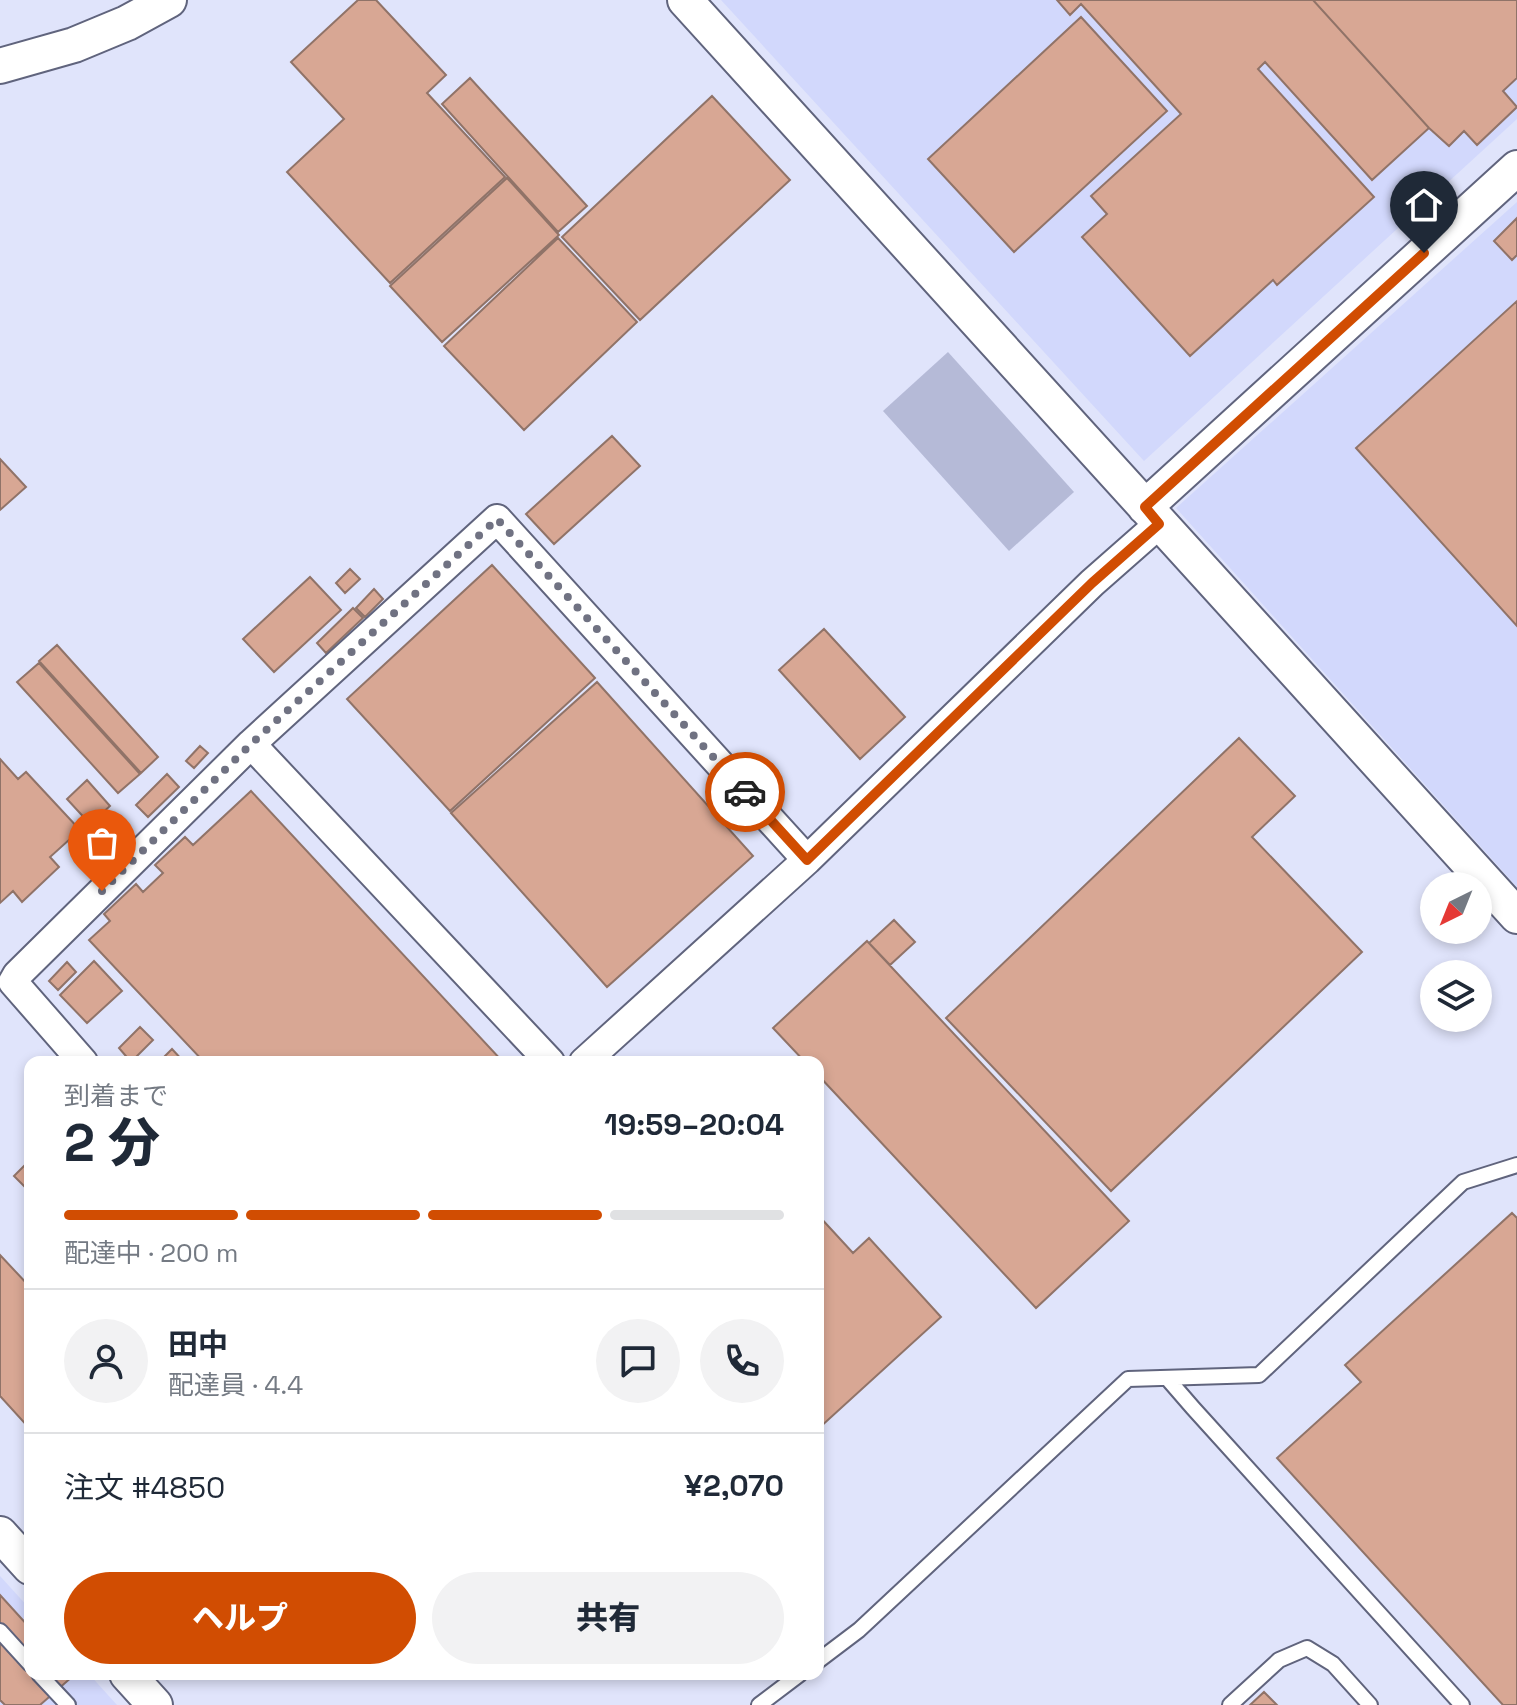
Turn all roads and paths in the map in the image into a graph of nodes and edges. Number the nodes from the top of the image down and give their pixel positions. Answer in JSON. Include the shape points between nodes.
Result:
{"nodes":[{"id":1,"x":169,"y":0,"type":"edge"},
{"id":2,"x":685,"y":0,"type":"edge"},
{"id":3,"x":0,"y":66,"type":"edge"},
{"id":4,"x":1517,"y":168,"type":"edge"},
{"id":5,"x":1152,"y":516,"type":"junction"},
{"id":6,"x":251,"y":744,"type":"junction"},
{"id":7,"x":807,"y":860,"type":"junction"},
{"id":8,"x":1517,"y":916,"type":"edge"},
{"id":9,"x":78,"y":1056,"type":"edge"},
{"id":10,"x":544,"y":1056,"type":"edge"},
{"id":11,"x":591,"y":1056,"type":"edge"},
{"id":12,"x":1517,"y":1165,"type":"edge"},
{"id":13,"x":1167,"y":1378,"type":"junction"},
{"id":14,"x":0,"y":1534,"type":"edge"},
{"id":15,"x":24,"y":1560,"type":"edge"},
{"id":16,"x":0,"y":1631,"type":"edge"},
{"id":17,"x":824,"y":1656,"type":"edge"},
{"id":18,"x":24,"y":1657,"type":"edge"},
{"id":19,"x":45,"y":1680,"type":"edge"},
{"id":20,"x":132,"y":1680,"type":"edge"},
{"id":21,"x":792,"y":1680,"type":"edge"},
{"id":22,"x":68,"y":1705,"type":"edge"},
{"id":23,"x":155,"y":1705,"type":"edge"},
{"id":24,"x":759,"y":1705,"type":"edge"},
{"id":25,"x":1230,"y":1705,"type":"edge"},
{"id":26,"x":1370,"y":1705,"type":"edge"},
{"id":27,"x":1462,"y":1705,"type":"edge"}],
"edges":[{"from":1,"to":3,"type":"street","via":[[74,45]]},
{"from":2,"to":5,"type":"street"},
{"from":4,"to":5,"type":"street"},
{"from":5,"to":7,"type":"street","via":[[1092,583]]},
{"from":5,"to":8,"type":"street"},
{"from":6,"to":7,"type":"street","via":[[497,519]]},
{"from":6,"to":9,"type":"street","via":[[13,982]]},
{"from":6,"to":10,"type":"street"},
{"from":7,"to":11,"type":"street"},
{"from":12,"to":13,"type":"lane","via":[[1463,1182],[1259,1375]]},
{"from":13,"to":17,"type":"lane","via":[[1128,1379],[859,1630]]},
{"from":13,"to":27,"type":"lane"},
{"from":14,"to":15,"type":"street"},
{"from":16,"to":18,"type":"lane"},
{"from":19,"to":22,"type":"lane"},
{"from":20,"to":23,"type":"street"},
{"from":21,"to":24,"type":"lane"},
{"from":25,"to":26,"type":"lane","via":[[1279,1660],[1307,1648],[1333,1664]]}]}
